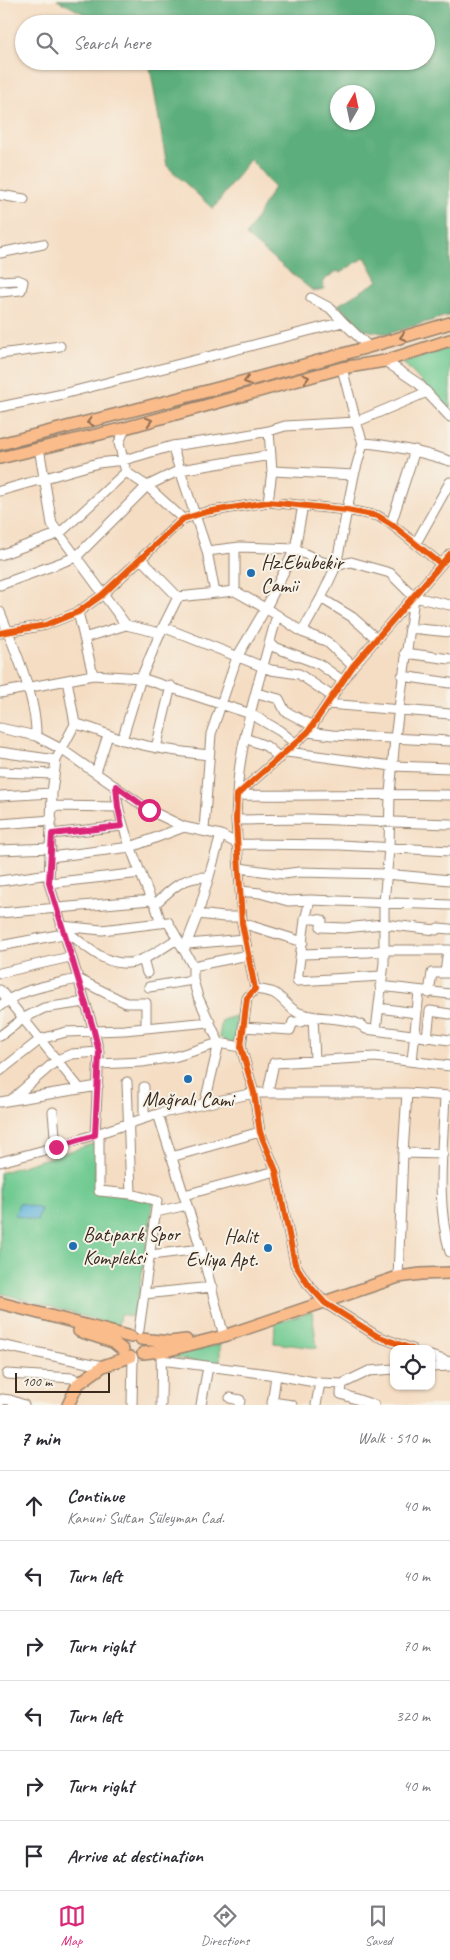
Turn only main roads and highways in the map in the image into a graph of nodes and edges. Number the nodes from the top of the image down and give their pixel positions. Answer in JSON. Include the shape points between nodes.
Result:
{"nodes":[{"id":1,"x":450,"y":322,"type":"edge"},
{"id":2,"x":450,"y":340,"type":"edge"},
{"id":3,"x":0,"y":444,"type":"edge"},
{"id":4,"x":0,"y":458,"type":"edge"},
{"id":5,"x":450,"y":1273,"type":"edge"},
{"id":6,"x":0,"y":1303,"type":"edge"},
{"id":7,"x":0,"y":1310,"type":"edge"},
{"id":8,"x":137,"y":1335,"type":"junction"},
{"id":9,"x":224,"y":1336,"type":"junction"},
{"id":10,"x":132,"y":1355,"type":"junction"},
{"id":11,"x":68,"y":1405,"type":"edge"}],
"edges":[{"from":1,"to":3,"type":"main road","one_way":true,"via":[[185,398]]},
{"from":4,"to":2,"type":"main road","one_way":true,"via":[[125,428],[342,368],[385,361]]},
{"from":5,"to":9,"type":"main road","via":[[398,1277]]},
{"from":6,"to":8,"type":"main road"},
{"from":7,"to":10,"type":"main road","via":[[91,1334],[113,1342]]},
{"from":8,"to":9,"type":"main road","via":[[170,1342]]},
{"from":8,"to":10,"type":"main road","via":[[145,1346]]},
{"from":8,"to":10,"type":"main road","via":[[124,1344]]},
{"from":9,"to":10,"type":"main road","via":[[161,1356]]},
{"from":10,"to":11,"type":"main road","via":[[103,1366],[78,1384]]}]}
